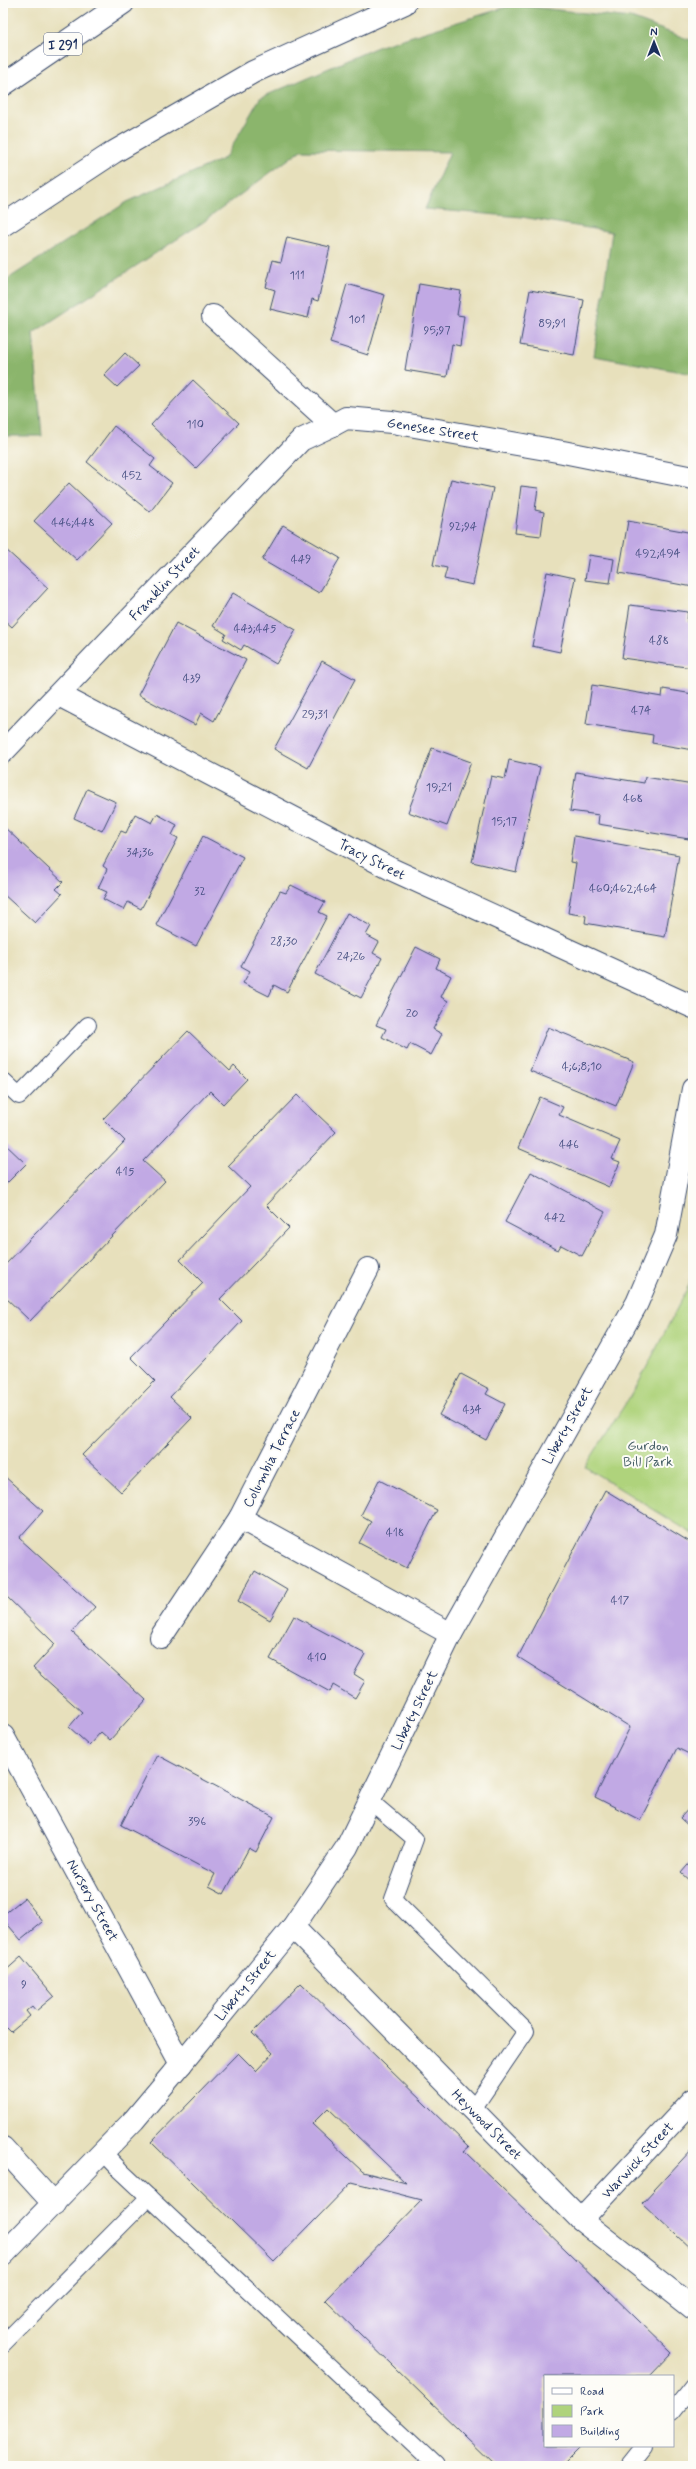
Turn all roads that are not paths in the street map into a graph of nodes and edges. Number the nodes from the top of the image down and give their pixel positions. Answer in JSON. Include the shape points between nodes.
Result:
{"nodes":[{"id":1,"x":123,"y":3,"type":"edge"},
{"id":2,"x":405,"y":3,"type":"edge"},
{"id":3,"x":3,"y":85,"type":"edge"},
{"id":4,"x":3,"y":224,"type":"edge"},
{"id":5,"x":213,"y":316,"type":"dead end"},
{"id":6,"x":334,"y":425,"type":"junction"},
{"id":7,"x":693,"y":478,"type":"edge"},
{"id":8,"x":59,"y":695,"type":"junction"},
{"id":9,"x":3,"y":752,"type":"edge"},
{"id":10,"x":693,"y":1007,"type":"edge"},
{"id":11,"x":88,"y":1025,"type":"dead end"},
{"id":12,"x":3,"y":1081,"type":"edge"},
{"id":13,"x":693,"y":1089,"type":"edge"},
{"id":14,"x":368,"y":1269,"type":"dead end"},
{"id":15,"x":240,"y":1518,"type":"junction"},
{"id":16,"x":451,"y":1634,"type":"junction"},
{"id":17,"x":161,"y":1637,"type":"dead end"},
{"id":18,"x":3,"y":1736,"type":"edge"},
{"id":19,"x":369,"y":1800,"type":"junction"},
{"id":20,"x":293,"y":1927,"type":"junction"},
{"id":21,"x":182,"y":2064,"type":"junction"},
{"id":22,"x":693,"y":2100,"type":"edge"},
{"id":23,"x":473,"y":2109,"type":"junction"},
{"id":24,"x":3,"y":2148,"type":"edge"},
{"id":25,"x":104,"y":2152,"type":"junction"},
{"id":26,"x":150,"y":2197,"type":"junction"},
{"id":27,"x":54,"y":2204,"type":"junction"},
{"id":28,"x":581,"y":2220,"type":"junction"},
{"id":29,"x":3,"y":2255,"type":"edge"},
{"id":30,"x":693,"y":2308,"type":"edge"},
{"id":31,"x":3,"y":2344,"type":"edge"},
{"id":32,"x":693,"y":2386,"type":"edge"},
{"id":33,"x":674,"y":2410,"type":"edge"},
{"id":34,"x":644,"y":2447,"type":"edge"},
{"id":35,"x":436,"y":2466,"type":"edge"},
{"id":36,"x":629,"y":2466,"type":"edge"}],
"edges":[{"from":1,"to":3,"type":"main road","number":"I 291"},
{"from":2,"to":4,"type":"main road","via":[[253,72],[114,152]]},
{"from":5,"to":6,"type":"main road"},
{"from":6,"to":7,"type":"main road","name":"Genesee Street","via":[[346,418],[392,422]]},
{"from":6,"to":8,"type":"main road","name":"Franklin Street","via":[[301,440]]},
{"from":8,"to":9,"type":"main road","name":"Franklin Street"},
{"from":8,"to":10,"type":"main road","name":"Tracy Street","via":[[393,870]]},
{"from":11,"to":12,"type":"lane","via":[[18,1096]]},
{"from":13,"to":16,"type":"main road","name":"Liberty Street","via":[[666,1235],[643,1290]]},
{"from":14,"to":15,"type":"main road","name":"Columbia Terrace"},
{"from":15,"to":16,"type":"main road","name":"Columbia Terrace"},
{"from":15,"to":17,"type":"main road"},
{"from":16,"to":19,"type":"main road","name":"Liberty Street"},
{"from":18,"to":21,"type":"main road","name":"Nursery Street"},
{"from":19,"to":20,"type":"main road","name":"Liberty Street","via":[[347,1847]]},
{"from":19,"to":23,"type":"lane","via":[[415,1839],[393,1899],[526,2031]]},
{"from":20,"to":21,"type":"main road","name":"Liberty Street"},
{"from":20,"to":23,"type":"main road","name":"Heywood Street"},
{"from":21,"to":25,"type":"main road","name":"Liberty Street"},
{"from":22,"to":28,"type":"main road","name":"Warwick Street"},
{"from":23,"to":28,"type":"main road","name":"Heywood Street"},
{"from":24,"to":27,"type":"main road"},
{"from":25,"to":26,"type":"lane"},
{"from":25,"to":27,"type":"main road","name":"Liberty Street"},
{"from":26,"to":31,"type":"lane"},
{"from":26,"to":35,"type":"lane"},
{"from":27,"to":29,"type":"main road","name":"Liberty Street"},
{"from":28,"to":30,"type":"main road","name":"Heywood Street"},
{"from":32,"to":33,"type":"lane"},
{"from":34,"to":36,"type":"lane"}]}
